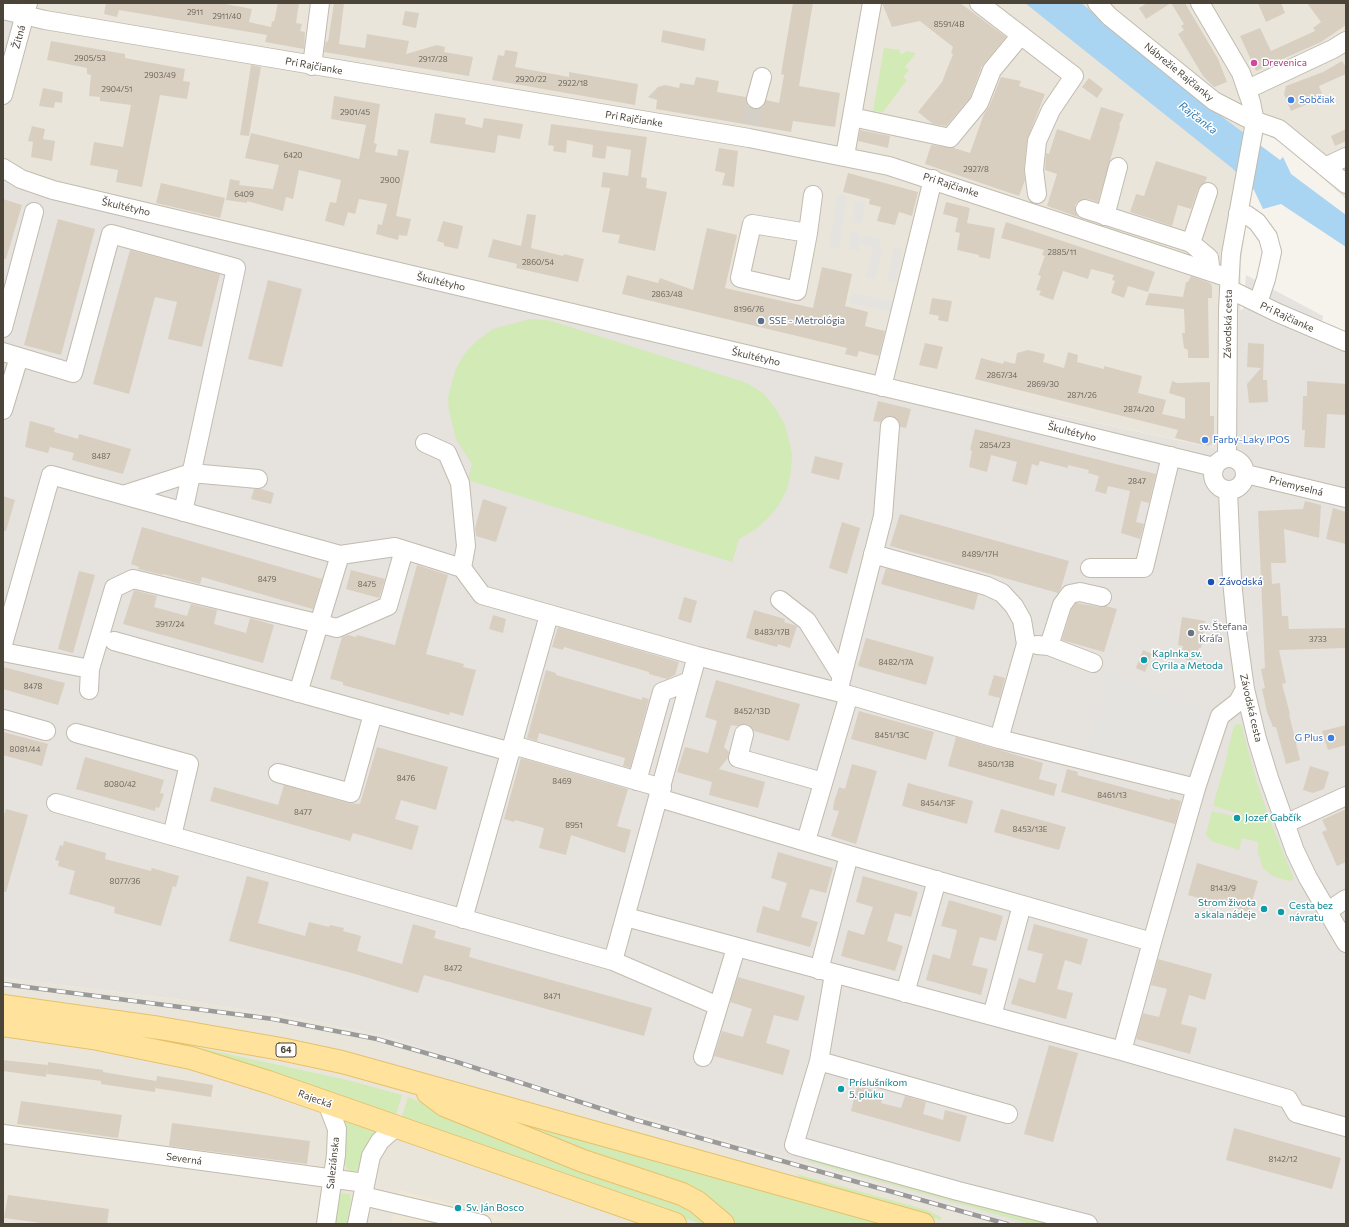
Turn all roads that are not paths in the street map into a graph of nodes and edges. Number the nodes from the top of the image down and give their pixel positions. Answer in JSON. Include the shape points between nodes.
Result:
{"nodes":[{"id":1,"x":320,"y":3,"type":"edge"},
{"id":2,"x":872,"y":3,"type":"edge"},
{"id":3,"x":979,"y":3,"type":"edge"},
{"id":4,"x":1097,"y":3,"type":"edge"},
{"id":5,"x":1200,"y":3,"type":"edge"},
{"id":6,"x":26,"y":9,"type":"edge"},
{"id":7,"x":3,"y":10,"type":"edge"},
{"id":8,"x":1021,"y":35,"type":"junction"},
{"id":9,"x":1346,"y":41,"type":"edge"},
{"id":10,"x":312,"y":66,"type":"junction"},
{"id":11,"x":762,"y":77,"type":"dead end"},
{"id":12,"x":1248,"y":89,"type":"junction"},
{"id":13,"x":3,"y":95,"type":"edge"},
{"id":14,"x":756,"y":99,"type":"tunnel mouth"},
{"id":15,"x":852,"y":117,"type":"junction"},
{"id":16,"x":1255,"y":126,"type":"junction"},
{"id":17,"x":845,"y":156,"type":"junction"},
{"id":18,"x":1346,"y":157,"type":"edge"},
{"id":19,"x":1118,"y":167,"type":"dead end"},
{"id":20,"x":1325,"y":167,"type":"junction"},
{"id":21,"x":3,"y":168,"type":"edge"},
{"id":22,"x":933,"y":179,"type":"junction"},
{"id":23,"x":1346,"y":184,"type":"edge"},
{"id":24,"x":1208,"y":192,"type":"dead end"},
{"id":25,"x":1037,"y":194,"type":"dead end"},
{"id":26,"x":814,"y":195,"type":"dead end"},
{"id":27,"x":1085,"y":209,"type":"dead end"},
{"id":28,"x":34,"y":212,"type":"dead end"},
{"id":29,"x":1238,"y":213,"type":"junction"},
{"id":30,"x":1105,"y":216,"type":"junction"},
{"id":31,"x":808,"y":233,"type":"junction"},
{"id":32,"x":1191,"y":243,"type":"junction"},
{"id":33,"x":1211,"y":272,"type":"junction"},
{"id":34,"x":1229,"y":284,"type":"junction"},
{"id":35,"x":1258,"y":303,"type":"junction"},
{"id":36,"x":3,"y":328,"type":"edge"},
{"id":37,"x":1346,"y":342,"type":"edge"},
{"id":38,"x":11,"y":354,"type":"edge"},
{"id":39,"x":882,"y":387,"type":"junction"},
{"id":40,"x":3,"y":410,"type":"edge"},
{"id":41,"x":890,"y":426,"type":"dead end"},
{"id":42,"x":425,"y":443,"type":"dead end"},
{"id":43,"x":1172,"y":456,"type":"junction"},
{"id":44,"x":1220,"y":462,"type":"junction"},
{"id":45,"x":191,"y":473,"type":"junction"},
{"id":46,"x":1246,"y":474,"type":"junction"},
{"id":47,"x":258,"y":479,"type":"dead end"},
{"id":48,"x":1228,"y":491,"type":"junction"},
{"id":49,"x":123,"y":495,"type":"junction"},
{"id":50,"x":1346,"y":498,"type":"edge"},
{"id":51,"x":183,"y":512,"type":"junction"},
{"id":52,"x":404,"y":550,"type":"junction"},
{"id":53,"x":874,"y":554,"type":"junction"},
{"id":54,"x":340,"y":555,"type":"junction"},
{"id":55,"x":462,"y":568,"type":"junction"},
{"id":56,"x":1090,"y":568,"type":"dead end"},
{"id":57,"x":1102,"y":597,"type":"dead end"},
{"id":58,"x":780,"y":600,"type":"dead end"},
{"id":59,"x":550,"y":615,"type":"junction"},
{"id":60,"x":319,"y":624,"type":"junction"},
{"id":61,"x":114,"y":642,"type":"dead end"},
{"id":62,"x":3,"y":644,"type":"edge"},
{"id":63,"x":1026,"y":644,"type":"junction"},
{"id":64,"x":1049,"y":646,"type":"junction"},
{"id":65,"x":3,"y":652,"type":"edge"},
{"id":66,"x":698,"y":656,"type":"junction"},
{"id":67,"x":1093,"y":663,"type":"dead end"},
{"id":68,"x":90,"y":669,"type":"junction"},
{"id":69,"x":690,"y":681,"type":"junction"},
{"id":70,"x":843,"y":688,"type":"junction"},
{"id":71,"x":1245,"y":688,"type":"junction"},
{"id":72,"x":90,"y":690,"type":"dead end"},
{"id":73,"x":298,"y":693,"type":"junction"},
{"id":74,"x":373,"y":714,"type":"junction"},
{"id":75,"x":3,"y":719,"type":"edge"},
{"id":76,"x":46,"y":731,"type":"dead end"},
{"id":77,"x":76,"y":733,"type":"dead end"},
{"id":78,"x":744,"y":734,"type":"dead end"},
{"id":79,"x":999,"y":739,"type":"junction"},
{"id":80,"x":512,"y":748,"type":"junction"},
{"id":81,"x":278,"y":773,"type":"dead end"},
{"id":82,"x":637,"y":781,"type":"junction"},
{"id":83,"x":823,"y":782,"type":"junction"},
{"id":84,"x":1196,"y":788,"type":"junction"},
{"id":85,"x":660,"y":793,"type":"junction"},
{"id":86,"x":1346,"y":796,"type":"edge"},
{"id":87,"x":56,"y":803,"type":"dead end"},
{"id":88,"x":1285,"y":824,"type":"junction"},
{"id":89,"x":172,"y":836,"type":"junction"},
{"id":90,"x":806,"y":841,"type":"junction"},
{"id":91,"x":849,"y":855,"type":"junction"},
{"id":92,"x":937,"y":880,"type":"junction"},
{"id":93,"x":1346,"y":899,"type":"edge"},
{"id":94,"x":1022,"y":905,"type":"junction"},
{"id":95,"x":1328,"y":911,"type":"junction"},
{"id":96,"x":626,"y":917,"type":"junction"},
{"id":97,"x":463,"y":919,"type":"junction"},
{"id":98,"x":1346,"y":931,"type":"edge"},
{"id":99,"x":1152,"y":942,"type":"junction"},
{"id":100,"x":1346,"y":943,"type":"edge"},
{"id":101,"x":736,"y":948,"type":"junction"},
{"id":102,"x":613,"y":961,"type":"junction"},
{"id":103,"x":826,"y":972,"type":"junction"},
{"id":104,"x":905,"y":993,"type":"junction"},
{"id":105,"x":3,"y":1006,"type":"edge"},
{"id":106,"x":718,"y":1006,"type":"junction"},
{"id":107,"x":992,"y":1016,"type":"junction"},
{"id":108,"x":3,"y":1025,"type":"edge"},
{"id":109,"x":1122,"y":1051,"type":"junction"},
{"id":110,"x":703,"y":1057,"type":"dead end"},
{"id":111,"x":820,"y":1061,"type":"junction"},
{"id":112,"x":409,"y":1080,"type":"junction"},
{"id":113,"x":328,"y":1103,"type":"junction"},
{"id":114,"x":1008,"y":1114,"type":"dead end"},
{"id":115,"x":396,"y":1127,"type":"junction"},
{"id":116,"x":1346,"y":1127,"type":"edge"},
{"id":117,"x":3,"y":1134,"type":"edge"},
{"id":118,"x":333,"y":1178,"type":"junction"},
{"id":119,"x":364,"y":1189,"type":"junction"},
{"id":120,"x":619,"y":1205,"type":"junction"},
{"id":121,"x":440,"y":1219,"type":"edge"},
{"id":122,"x":326,"y":1224,"type":"edge"},
{"id":123,"x":357,"y":1224,"type":"edge"},
{"id":124,"x":482,"y":1224,"type":"edge"},
{"id":125,"x":637,"y":1224,"type":"edge"},
{"id":126,"x":675,"y":1224,"type":"edge"},
{"id":127,"x":723,"y":1224,"type":"edge"},
{"id":128,"x":923,"y":1224,"type":"edge"},
{"id":129,"x":1088,"y":1224,"type":"edge"}],
"edges":[{"from":1,"to":10,"type":"street"},
{"from":2,"to":15,"type":"street"},
{"from":3,"to":8,"type":"street"},
{"from":4,"to":16,"type":"street","name":"Nábrežie Rajčianky","via":[[1109,16],[1214,101]]},
{"from":5,"to":12,"type":"street","via":[[1230,52]]},
{"from":6,"to":7,"type":"street","name":"Pri Rajčianke"},
{"from":6,"to":10,"type":"street","name":"Pri Rajčianke"},
{"from":6,"to":13,"type":"street","name":"Žitná"},
{"from":8,"to":15,"type":"street","via":[[992,70],[979,103],[950,138]]},
{"from":8,"to":25,"type":"street","via":[[1074,76],[1051,110],[1037,141],[1034,170]]},
{"from":9,"to":12,"type":"street"},
{"from":10,"to":17,"type":"street","name":"Pri Rajčianke","via":[[750,132]]},
{"from":11,"to":14,"type":"street"},
{"from":12,"to":16,"type":"street"},
{"from":15,"to":17,"type":"street"},
{"from":16,"to":20,"type":"street","name":"Nábrežie Rajčianky","via":[[1279,130]]},
{"from":16,"to":29,"type":"street","name":"Závodská cesta"},
{"from":17,"to":22,"type":"street","name":"Pri Rajčianke"},
{"from":18,"to":20,"type":"street"},
{"from":19,"to":30,"type":"street"},
{"from":20,"to":23,"type":"street","name":"Nábrežie Rajčianky"},
{"from":21,"to":39,"type":"street","name":"Škultétyho","via":[[21,179],[53,190]]},
{"from":22,"to":33,"type":"street","name":"Pri Rajčianke"},
{"from":22,"to":39,"type":"street"},
{"from":24,"to":32,"type":"street"},
{"from":26,"to":31,"type":"street"},
{"from":27,"to":30,"type":"street"},
{"from":28,"to":36,"type":"street"},
{"from":29,"to":34,"type":"street","name":"Závodská cesta"},
{"from":29,"to":35,"type":"street","via":[[1247,215],[1257,222],[1268,237],[1272,252]]},
{"from":30,"to":32,"type":"street"},
{"from":31,"to":31,"type":"street","via":[[752,224],[740,278],[796,291]]},
{"from":32,"to":33,"type":"street","via":[[1209,258]]},
{"from":33,"to":34,"type":"street","name":"Pri Rajčianke"},
{"from":34,"to":35,"type":"street","name":"Pri Rajčianke"},
{"from":34,"to":44,"type":"street","name":"Závodská cesta"},
{"from":35,"to":37,"type":"street","name":"Pri Rajčianke"},
{"from":38,"to":40,"type":"street"},
{"from":38,"to":45,"type":"street","via":[[74,373],[112,234],[236,268]]},
{"from":39,"to":43,"type":"street","name":"Škultétyho"},
{"from":41,"to":53,"type":"street","via":[[884,516]]},
{"from":42,"to":55,"type":"street","via":[[447,453],[460,483],[466,546]]},
{"from":43,"to":44,"type":"street","name":"Škultétyho"},
{"from":43,"to":56,"type":"street","via":[[1144,568]]},
{"from":44,"to":46,"type":"street","via":[[1240,462]]},
{"from":44,"to":48,"type":"street","via":[[1213,478],[1218,487]]},
{"from":45,"to":47,"type":"street"},
{"from":45,"to":49,"type":"street"},
{"from":45,"to":51,"type":"street"},
{"from":46,"to":48,"type":"street","via":[[1240,486]]},
{"from":46,"to":50,"type":"street","name":"Priemyselná"},
{"from":48,"to":71,"type":"street","name":"Závodská cesta","via":[[1232,580]]},
{"from":49,"to":51,"type":"street"},
{"from":49,"to":62,"type":"street","via":[[51,475]]},
{"from":51,"to":54,"type":"street"},
{"from":52,"to":54,"type":"street","via":[[395,547]]},
{"from":52,"to":55,"type":"street"},
{"from":52,"to":60,"type":"street","via":[[388,606],[337,628]]},
{"from":53,"to":63,"type":"street","via":[[988,586],[1002,593],[1022,620]]},
{"from":53,"to":70,"type":"street"},
{"from":54,"to":60,"type":"street"},
{"from":55,"to":59,"type":"street","via":[[482,595]]},
{"from":57,"to":64,"type":"street","via":[[1080,592],[1070,594],[1062,604]]},
{"from":58,"to":70,"type":"street","via":[[807,622]]},
{"from":59,"to":66,"type":"street"},
{"from":59,"to":80,"type":"street"},
{"from":60,"to":68,"type":"street","via":[[133,579],[114,588]]},
{"from":60,"to":73,"type":"street"},
{"from":61,"to":73,"type":"street"},
{"from":63,"to":64,"type":"street"},
{"from":63,"to":79,"type":"street"},
{"from":64,"to":67,"type":"street"},
{"from":65,"to":68,"type":"street"},
{"from":66,"to":69,"type":"street"},
{"from":66,"to":70,"type":"street"},
{"from":68,"to":72,"type":"street"},
{"from":69,"to":82,"type":"street","via":[[662,692]]},
{"from":69,"to":85,"type":"street"},
{"from":70,"to":79,"type":"street"},
{"from":70,"to":83,"type":"street"},
{"from":71,"to":84,"type":"street","via":[[1238,702],[1220,716]]},
{"from":71,"to":88,"type":"street","name":"Závodská cesta","via":[[1257,739]]},
{"from":73,"to":74,"type":"street"},
{"from":74,"to":80,"type":"street"},
{"from":74,"to":81,"type":"street","via":[[351,793]]},
{"from":75,"to":76,"type":"street"},
{"from":77,"to":89,"type":"street","via":[[189,764]]},
{"from":78,"to":83,"type":"street","via":[[738,758]]},
{"from":79,"to":84,"type":"street"},
{"from":80,"to":82,"type":"street"},
{"from":80,"to":97,"type":"street"},
{"from":82,"to":85,"type":"street"},
{"from":83,"to":90,"type":"street"},
{"from":84,"to":99,"type":"street"},
{"from":85,"to":90,"type":"street"},
{"from":85,"to":96,"type":"street"},
{"from":86,"to":88,"type":"street"},
{"from":87,"to":89,"type":"street"},
{"from":88,"to":95,"type":"street","name":"Závodská cesta","via":[[1308,878]]},
{"from":89,"to":97,"type":"street"},
{"from":90,"to":91,"type":"street"},
{"from":91,"to":92,"type":"street"},
{"from":91,"to":103,"type":"street"},
{"from":92,"to":94,"type":"street"},
{"from":92,"to":104,"type":"street"},
{"from":93,"to":95,"type":"street"},
{"from":94,"to":99,"type":"street"},
{"from":94,"to":107,"type":"street"},
{"from":95,"to":98,"type":"street","name":"Závodská cesta"},
{"from":95,"to":100,"type":"street","name":"Závodská cesta"},
{"from":96,"to":101,"type":"street"},
{"from":96,"to":102,"type":"street"},
{"from":97,"to":102,"type":"street"},
{"from":99,"to":109,"type":"street"},
{"from":101,"to":103,"type":"street"},
{"from":101,"to":106,"type":"street"},
{"from":102,"to":106,"type":"street"},
{"from":103,"to":104,"type":"street"},
{"from":103,"to":111,"type":"street"},
{"from":104,"to":107,"type":"street"},
{"from":105,"to":112,"type":"main road","number":"64","via":[[160,1028],[281,1049]]},
{"from":106,"to":110,"type":"street"},
{"from":107,"to":109,"type":"street"},
{"from":108,"to":113,"type":"main road","name":"Rajecká","via":[[93,1038],[191,1058]]},
{"from":109,"to":116,"type":"street","via":[[1288,1099],[1296,1113]]},
{"from":111,"to":114,"type":"street"},
{"from":111,"to":129,"type":"street","via":[[794,1145]]},
{"from":112,"to":127,"type":"main road","via":[[444,1105],[583,1161],[682,1194],[697,1202]]},
{"from":112,"to":128,"type":"main road","via":[[790,1182]]},
{"from":113,"to":115,"type":"main road","name":"Rajecká"},
{"from":113,"to":118,"type":"street","name":"Saleziánska","via":[[337,1129]]},
{"from":115,"to":119,"type":"street","via":[[380,1141],[370,1156]]},
{"from":115,"to":120,"type":"main road","name":"Rajecká"},
{"from":117,"to":118,"type":"street","name":"Severná"},
{"from":118,"to":119,"type":"street","name":"Severná"},
{"from":118,"to":122,"type":"street","name":"Saleziánska"},
{"from":119,"to":121,"type":"street","name":"Severná"},
{"from":119,"to":123,"type":"street"},
{"from":120,"to":125,"type":"main road"},
{"from":120,"to":126,"type":"main road","name":"Rajecká"},
{"from":121,"to":124,"type":"street","name":"Severná"}]}
